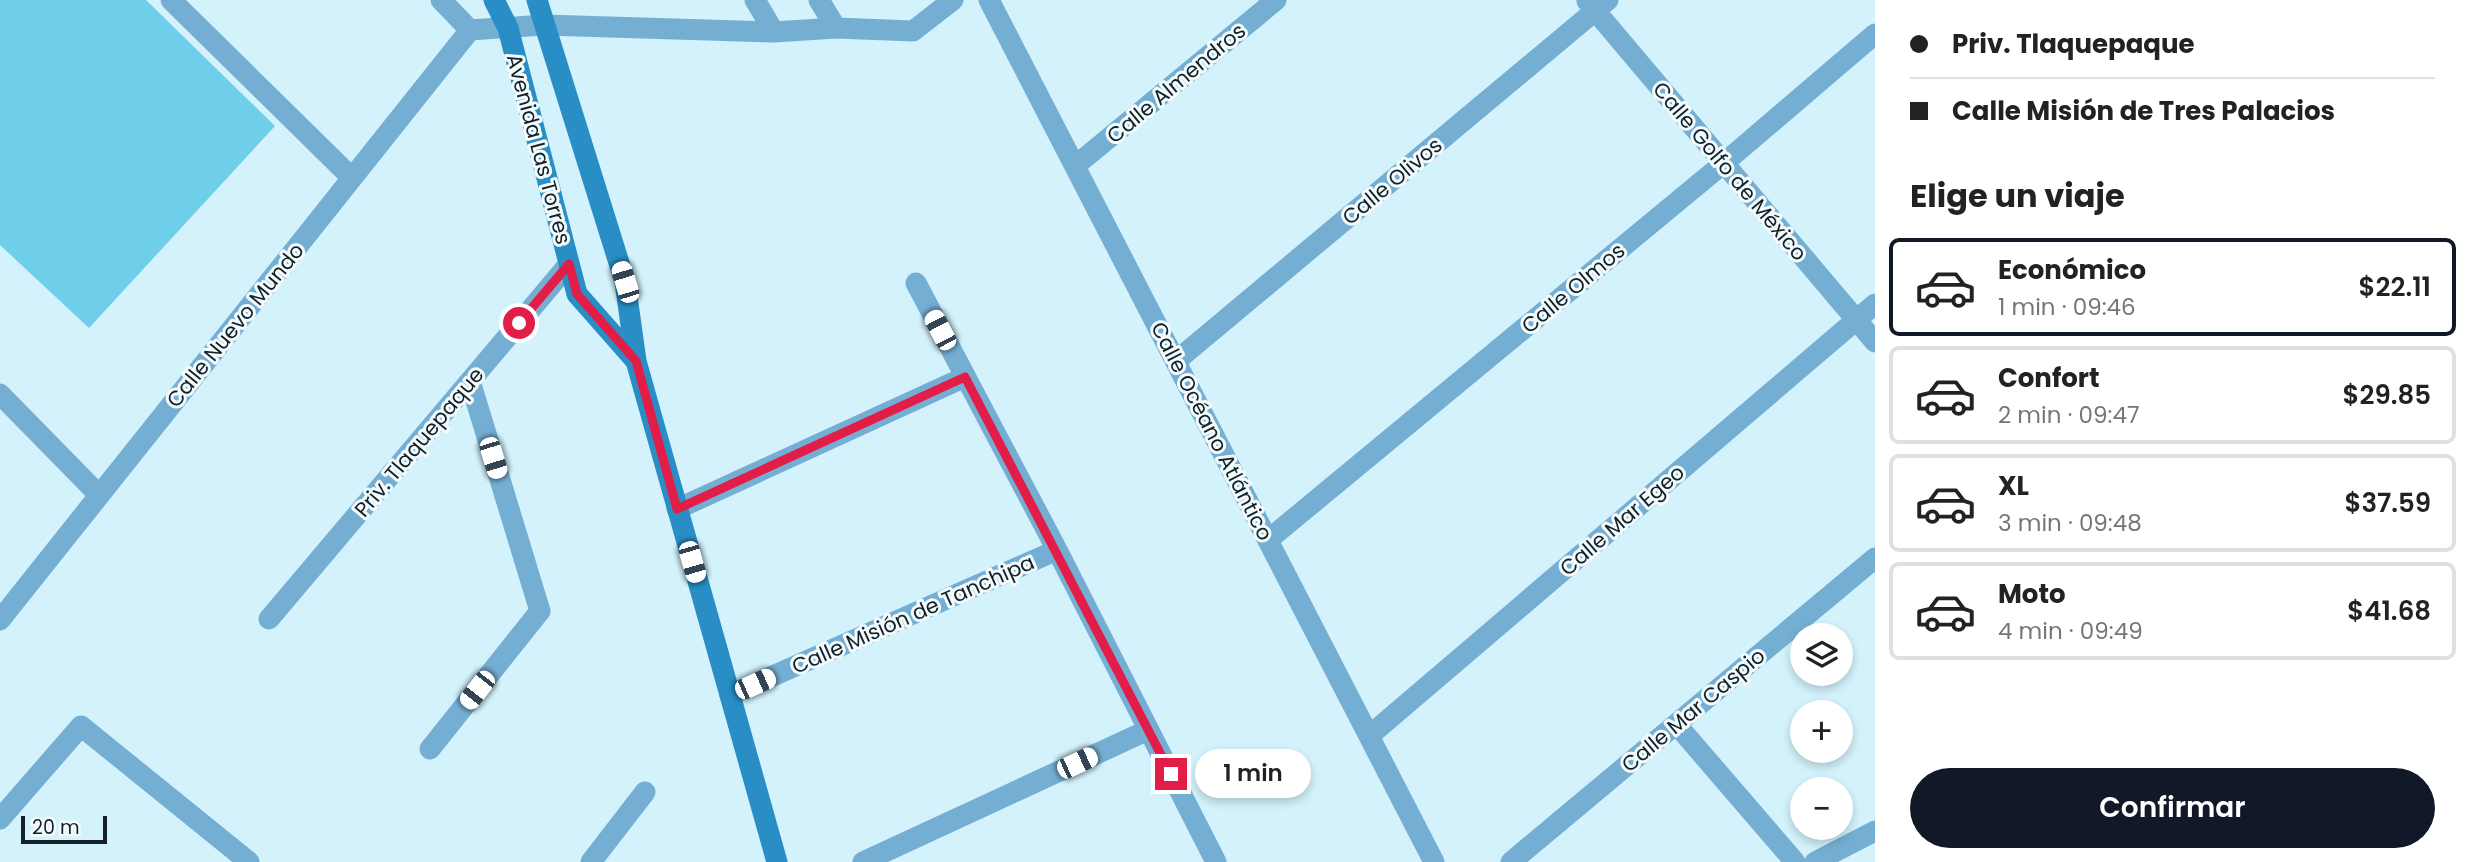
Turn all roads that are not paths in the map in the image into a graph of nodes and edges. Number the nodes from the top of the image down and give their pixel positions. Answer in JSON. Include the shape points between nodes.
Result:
{"nodes":[{"id":1,"x":171,"y":0,"type":"edge"},
{"id":2,"x":441,"y":0,"type":"edge"},
{"id":3,"x":494,"y":0,"type":"edge"},
{"id":4,"x":537,"y":0,"type":"edge"},
{"id":5,"x":755,"y":0,"type":"edge"},
{"id":6,"x":819,"y":0,"type":"edge"},
{"id":7,"x":953,"y":0,"type":"edge"},
{"id":8,"x":989,"y":0,"type":"edge"},
{"id":9,"x":1276,"y":0,"type":"edge"},
{"id":10,"x":1596,"y":4,"type":"edge"},
{"id":11,"x":544,"y":25,"type":"junction"},
{"id":12,"x":508,"y":28,"type":"junction"},
{"id":13,"x":836,"y":28,"type":"junction"},
{"id":14,"x":470,"y":30,"type":"junction"},
{"id":15,"x":774,"y":32,"type":"junction"},
{"id":16,"x":1875,"y":34,"type":"edge"},
{"id":17,"x":1724,"y":163,"type":"junction"},
{"id":18,"x":1075,"y":166,"type":"junction"},
{"id":19,"x":352,"y":178,"type":"junction"},
{"id":20,"x":569,"y":264,"type":"junction"},
{"id":21,"x":916,"y":283,"type":"dead end"},
{"id":22,"x":1875,"y":304,"type":"edge"},
{"id":23,"x":1857,"y":320,"type":"junction"},
{"id":24,"x":1875,"y":342,"type":"edge"},
{"id":25,"x":636,"y":361,"type":"junction"},
{"id":26,"x":1176,"y":361,"type":"junction"},
{"id":27,"x":965,"y":377,"type":"junction"},
{"id":28,"x":470,"y":381,"type":"junction"},
{"id":29,"x":0,"y":394,"type":"edge"},
{"id":30,"x":99,"y":495,"type":"junction"},
{"id":31,"x":677,"y":509,"type":"junction"},
{"id":32,"x":1268,"y":540,"type":"junction"},
{"id":33,"x":1057,"y":550,"type":"junction"},
{"id":34,"x":1875,"y":558,"type":"edge"},
{"id":35,"x":0,"y":620,"type":"edge"},
{"id":36,"x":269,"y":620,"type":"dead end"},
{"id":37,"x":730,"y":695,"type":"junction"},
{"id":38,"x":1677,"y":725,"type":"junction"},
{"id":39,"x":1148,"y":730,"type":"junction"},
{"id":40,"x":1369,"y":736,"type":"junction"},
{"id":41,"x":430,"y":748,"type":"dead end"},
{"id":42,"x":645,"y":792,"type":"dead end"},
{"id":43,"x":0,"y":819,"type":"edge"},
{"id":44,"x":1875,"y":831,"type":"edge"},
{"id":45,"x":249,"y":862,"type":"edge"},
{"id":46,"x":591,"y":862,"type":"edge"},
{"id":47,"x":777,"y":862,"type":"edge"},
{"id":48,"x":863,"y":862,"type":"edge"},
{"id":49,"x":1216,"y":862,"type":"edge"},
{"id":50,"x":1434,"y":862,"type":"edge"},
{"id":51,"x":1511,"y":862,"type":"edge"},
{"id":52,"x":1795,"y":862,"type":"edge"},
{"id":53,"x":1815,"y":862,"type":"edge"}],
"edges":[{"from":1,"to":19,"type":"street"},
{"from":2,"to":14,"type":"street"},
{"from":3,"to":12,"type":"street","name":"Avenida Las Torres"},
{"from":4,"to":11,"type":"street","name":"Avenida Las Torres"},
{"from":5,"to":15,"type":"street"},
{"from":6,"to":13,"type":"street"},
{"from":7,"to":13,"type":"street","via":[[913,31]]},
{"from":8,"to":18,"type":"street","name":"Calle Océano Atlántico"},
{"from":9,"to":18,"type":"street","name":"Calle Almendros"},
{"from":10,"to":17,"type":"street","name":"Calle Golfo de México"},
{"from":10,"to":26,"type":"street","name":"Calle Olivos"},
{"from":11,"to":12,"type":"street"},
{"from":11,"to":15,"type":"street"},
{"from":11,"to":25,"type":"street","name":"Avenida Las Torres","via":[[625,282]]},
{"from":12,"to":14,"type":"street"},
{"from":12,"to":20,"type":"street","name":"Avenida Las Torres"},
{"from":13,"to":15,"type":"street"},
{"from":14,"to":19,"type":"street","name":"Calle Nuevo Mundo"},
{"from":16,"to":17,"type":"street","name":"Calle Olmos"},
{"from":17,"to":23,"type":"street","name":"Calle Golfo de México"},
{"from":17,"to":32,"type":"street","name":"Calle Olmos"},
{"from":18,"to":26,"type":"street","name":"Calle Océano Atlántico"},
{"from":19,"to":30,"type":"street","name":"Calle Nuevo Mundo"},
{"from":20,"to":25,"type":"street","name":"Avenida Las Torres","via":[[577,294]]},
{"from":20,"to":28,"type":"street","name":"Priv. Tlaquepaque"},
{"from":21,"to":27,"type":"street"},
{"from":22,"to":23,"type":"street","name":"Calle Mar Egeo"},
{"from":23,"to":24,"type":"street","name":"Calle Golfo de México"},
{"from":23,"to":40,"type":"street","name":"Calle Mar Egeo"},
{"from":25,"to":31,"type":"street","name":"Avenida Las Torres"},
{"from":26,"to":32,"type":"street","name":"Calle Océano Atlántico"},
{"from":27,"to":31,"type":"street"},
{"from":27,"to":33,"type":"street"},
{"from":28,"to":36,"type":"street","name":"Priv. Tlaquepaque"},
{"from":28,"to":41,"type":"street","via":[[540,611]]},
{"from":29,"to":30,"type":"street"},
{"from":30,"to":35,"type":"street","name":"Calle Nuevo Mundo"},
{"from":31,"to":37,"type":"street","name":"Avenida Las Torres"},
{"from":32,"to":40,"type":"street","name":"Calle Océano Atlántico"},
{"from":33,"to":37,"type":"street","name":"Calle Misión de Tanchipa"},
{"from":33,"to":39,"type":"street"},
{"from":34,"to":38,"type":"street","name":"Calle Mar Caspio"},
{"from":37,"to":47,"type":"street","name":"Avenida Las Torres"},
{"from":38,"to":51,"type":"street","name":"Calle Mar Caspio"},
{"from":38,"to":52,"type":"street"},
{"from":39,"to":48,"type":"street"},
{"from":39,"to":49,"type":"street"},
{"from":40,"to":50,"type":"street","name":"Calle Océano Atlántico"},
{"from":42,"to":46,"type":"street"},
{"from":43,"to":45,"type":"street","via":[[81,726]]},
{"from":44,"to":53,"type":"street"}]}
